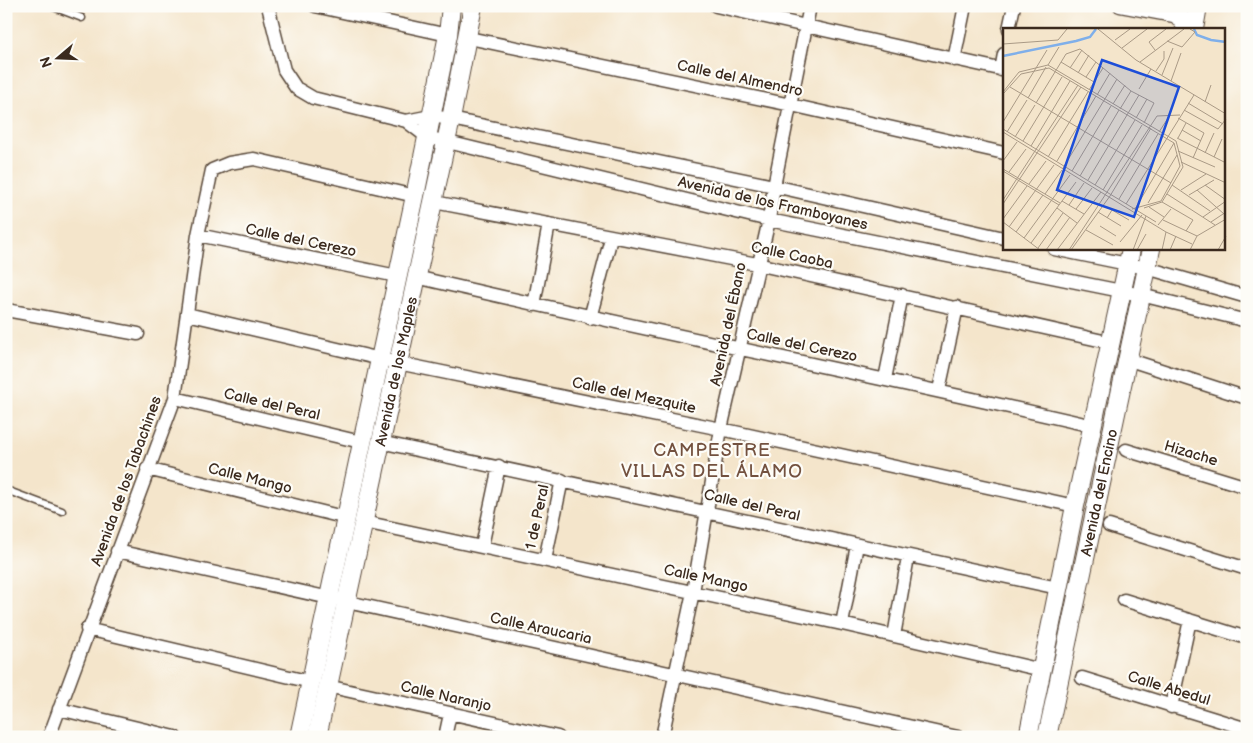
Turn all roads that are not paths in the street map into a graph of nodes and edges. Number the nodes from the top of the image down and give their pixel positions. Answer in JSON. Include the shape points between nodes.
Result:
{"nodes":[{"id":1,"x":51,"y":6,"type":"edge"},
{"id":2,"x":268,"y":6,"type":"edge"},
{"id":3,"x":315,"y":6,"type":"edge"},
{"id":4,"x":450,"y":6,"type":"edge"},
{"id":5,"x":473,"y":6,"type":"edge"},
{"id":6,"x":716,"y":6,"type":"edge"},
{"id":7,"x":810,"y":6,"type":"edge"},
{"id":8,"x":965,"y":6,"type":"edge"},
{"id":9,"x":1014,"y":6,"type":"edge"},
{"id":10,"x":1120,"y":6,"type":"edge"},
{"id":11,"x":1185,"y":17,"type":"edge"},
{"id":12,"x":82,"y":18,"type":"dead end"},
{"id":13,"x":806,"y":27,"type":"junction"},
{"id":14,"x":1009,"y":28,"type":"edge"},
{"id":15,"x":448,"y":35,"type":"junction"},
{"id":16,"x":468,"y":38,"type":"junction"},
{"id":17,"x":954,"y":60,"type":"junction"},
{"id":18,"x":1003,"y":70,"type":"edge"},
{"id":19,"x":791,"y":105,"type":"junction"},
{"id":20,"x":431,"y":116,"type":"junction"},
{"id":21,"x":451,"y":119,"type":"junction"},
{"id":22,"x":406,"y":121,"type":"junction"},
{"id":23,"x":427,"y":137,"type":"junction"},
{"id":24,"x":446,"y":143,"type":"junction"},
{"id":25,"x":1003,"y":153,"type":"edge"},
{"id":26,"x":774,"y":186,"type":"junction"},
{"id":27,"x":415,"y":196,"type":"junction"},
{"id":28,"x":434,"y":202,"type":"junction"},
{"id":29,"x":769,"y":220,"type":"junction"},
{"id":30,"x":549,"y":224,"type":"junction"},
{"id":31,"x":198,"y":235,"type":"junction"},
{"id":32,"x":611,"y":238,"type":"junction"},
{"id":33,"x":1003,"y":238,"type":"edge"},
{"id":34,"x":1064,"y":250,"type":"edge"},
{"id":35,"x":1151,"y":250,"type":"edge"},
{"id":36,"x":1130,"y":257,"type":"edge"},
{"id":37,"x":758,"y":264,"type":"junction"},
{"id":38,"x":1147,"y":268,"type":"junction"},
{"id":39,"x":397,"y":276,"type":"junction"},
{"id":40,"x":416,"y":278,"type":"junction"},
{"id":41,"x":1122,"y":292,"type":"junction"},
{"id":42,"x":902,"y":295,"type":"junction"},
{"id":43,"x":1141,"y":295,"type":"junction"},
{"id":44,"x":1247,"y":296,"type":"edge"},
{"id":45,"x":534,"y":305,"type":"junction"},
{"id":46,"x":957,"y":307,"type":"junction"},
{"id":47,"x":6,"y":310,"type":"edge"},
{"id":48,"x":187,"y":314,"type":"junction"},
{"id":49,"x":590,"y":318,"type":"junction"},
{"id":50,"x":1247,"y":321,"type":"edge"},
{"id":51,"x":138,"y":334,"type":"dead end"},
{"id":52,"x":1112,"y":343,"type":"junction"},
{"id":53,"x":739,"y":349,"type":"junction"},
{"id":54,"x":380,"y":358,"type":"junction"},
{"id":55,"x":1136,"y":362,"type":"dead end"},
{"id":56,"x":398,"y":363,"type":"junction"},
{"id":57,"x":885,"y":379,"type":"junction"},
{"id":58,"x":939,"y":390,"type":"junction"},
{"id":59,"x":175,"y":398,"type":"junction"},
{"id":60,"x":1247,"y":398,"type":"edge"},
{"id":61,"x":1093,"y":426,"type":"junction"},
{"id":62,"x":721,"y":429,"type":"junction"},
{"id":63,"x":362,"y":442,"type":"junction"},
{"id":64,"x":380,"y":442,"type":"junction"},
{"id":65,"x":1126,"y":450,"type":"dead end"},
{"id":66,"x":499,"y":466,"type":"junction"},
{"id":67,"x":147,"y":469,"type":"junction"},
{"id":68,"x":562,"y":480,"type":"junction"},
{"id":69,"x":1247,"y":487,"type":"edge"},
{"id":70,"x":6,"y":490,"type":"edge"},
{"id":71,"x":1075,"y":506,"type":"junction"},
{"id":72,"x":62,"y":511,"type":"dead end"},
{"id":73,"x":708,"y":511,"type":"junction"},
{"id":74,"x":355,"y":520,"type":"junction"},
{"id":75,"x":1110,"y":526,"type":"dead end"},
{"id":76,"x":857,"y":545,"type":"junction"},
{"id":77,"x":482,"y":546,"type":"junction"},
{"id":78,"x":118,"y":551,"type":"junction"},
{"id":79,"x":908,"y":557,"type":"junction"},
{"id":80,"x":545,"y":560,"type":"junction"},
{"id":81,"x":1247,"y":569,"type":"edge"},
{"id":82,"x":1058,"y":588,"type":"junction"},
{"id":83,"x":693,"y":592,"type":"junction"},
{"id":84,"x":328,"y":599,"type":"junction"},
{"id":85,"x":1124,"y":600,"type":"dead end"},
{"id":86,"x":346,"y":604,"type":"junction"},
{"id":87,"x":1190,"y":620,"type":"junction"},
{"id":88,"x":842,"y":624,"type":"junction"},
{"id":89,"x":87,"y":629,"type":"junction"},
{"id":90,"x":894,"y":636,"type":"junction"},
{"id":91,"x":1247,"y":638,"type":"edge"},
{"id":92,"x":1042,"y":670,"type":"junction"},
{"id":93,"x":676,"y":672,"type":"junction"},
{"id":94,"x":1082,"y":678,"type":"dead end"},
{"id":95,"x":319,"y":684,"type":"junction"},
{"id":96,"x":1171,"y":707,"type":"junction"},
{"id":97,"x":59,"y":709,"type":"junction"},
{"id":98,"x":450,"y":714,"type":"junction"},
{"id":99,"x":1247,"y":729,"type":"edge"},
{"id":100,"x":507,"y":732,"type":"edge"},
{"id":101,"x":49,"y":737,"type":"edge"},
{"id":102,"x":175,"y":737,"type":"edge"},
{"id":103,"x":299,"y":737,"type":"edge"},
{"id":104,"x":317,"y":737,"type":"edge"},
{"id":105,"x":445,"y":737,"type":"edge"},
{"id":106,"x":558,"y":737,"type":"edge"},
{"id":107,"x":662,"y":737,"type":"edge"},
{"id":108,"x":958,"y":737,"type":"edge"},
{"id":109,"x":1028,"y":737,"type":"edge"},
{"id":110,"x":1047,"y":737,"type":"edge"}],
"edges":[{"from":1,"to":12,"type":"lane"},
{"from":2,"to":22,"type":"street","name":"Avenida de los Framboyanes","via":[[284,70],[296,88],[313,98]]},
{"from":3,"to":15,"type":"street"},
{"from":4,"to":15,"type":"street","name":"Avenida de los Maples"},
{"from":5,"to":16,"type":"street","name":"Avenida de los Maples"},
{"from":6,"to":13,"type":"street"},
{"from":7,"to":13,"type":"street","name":"Avenida del Ébano"},
{"from":8,"to":17,"type":"street"},
{"from":9,"to":14,"type":"street"},
{"from":10,"to":11,"type":"street"},
{"from":13,"to":17,"type":"street"},
{"from":13,"to":19,"type":"street","name":"Avenida del Ébano"},
{"from":15,"to":20,"type":"street","name":"Avenida de los Maples"},
{"from":16,"to":19,"type":"street","name":"Calle del Almendro"},
{"from":16,"to":21,"type":"street","name":"Avenida de los Maples"},
{"from":17,"to":18,"type":"street"},
{"from":19,"to":25,"type":"street","name":"Calle del Almendro"},
{"from":19,"to":26,"type":"street","name":"Avenida del Ébano"},
{"from":20,"to":21,"type":"street","name":"Avenida de los Framboyanes"},
{"from":20,"to":22,"type":"street","name":"Avenida de los Framboyanes"},
{"from":20,"to":23,"type":"street","name":"Avenida de los Maples"},
{"from":21,"to":24,"type":"street","name":"Avenida de los Maples"},
{"from":21,"to":26,"type":"street","name":"Avenida de los Framboyanes"},
{"from":22,"to":23,"type":"street","name":"Avenida de los Framboyanes"},
{"from":23,"to":24,"type":"street","name":"Avenida de los Framboyanes"},
{"from":23,"to":27,"type":"street","name":"Avenida de los Maples"},
{"from":24,"to":28,"type":"street","name":"Avenida de los Maples"},
{"from":24,"to":29,"type":"street","name":"Avenida de los Framboyanes"},
{"from":26,"to":29,"type":"street","name":"Avenida del Ébano"},
{"from":26,"to":33,"type":"street","name":"Avenida de los Framboyanes"},
{"from":27,"to":31,"type":"street","name":"Avenida de los Tabachines","via":[[254,159],[229,163],[212,170]]},
{"from":27,"to":39,"type":"street","name":"Avenida de los Maples"},
{"from":28,"to":30,"type":"street","name":"Calle Caoba"},
{"from":28,"to":40,"type":"street","name":"Avenida de los Maples"},
{"from":29,"to":37,"type":"street","name":"Avenida del Ébano"},
{"from":29,"to":41,"type":"street","name":"Avenida de los Framboyanes"},
{"from":30,"to":32,"type":"street","name":"Calle Caoba"},
{"from":30,"to":45,"type":"street"},
{"from":31,"to":39,"type":"street","name":"Calle del Cerezo"},
{"from":31,"to":48,"type":"street","name":"Avenida de los Tabachines"},
{"from":32,"to":37,"type":"street","name":"Calle Caoba"},
{"from":32,"to":49,"type":"street"},
{"from":34,"to":36,"type":"street"},
{"from":35,"to":38,"type":"street","name":"Avenida del Encino"},
{"from":36,"to":38,"type":"street"},
{"from":36,"to":41,"type":"street","name":"Avenida del Encino"},
{"from":37,"to":42,"type":"street","name":"Calle Caoba"},
{"from":37,"to":53,"type":"street","name":"Avenida del Ébano"},
{"from":38,"to":43,"type":"street","name":"Avenida del Encino"},
{"from":38,"to":44,"type":"street"},
{"from":39,"to":54,"type":"street","name":"Avenida de los Maples"},
{"from":40,"to":45,"type":"street","name":"Calle del Cerezo"},
{"from":40,"to":56,"type":"street","name":"Avenida de los Maples"},
{"from":41,"to":43,"type":"street","name":"Avenida de los Framboyanes"},
{"from":41,"to":52,"type":"street","name":"Avenida del Encino"},
{"from":42,"to":46,"type":"street","name":"Calle Caoba"},
{"from":42,"to":57,"type":"street"},
{"from":43,"to":50,"type":"street","name":"Avenida de los Framboyanes"},
{"from":43,"to":110,"type":"street","name":"Avenida del Encino"},
{"from":45,"to":49,"type":"street","name":"Calle del Cerezo"},
{"from":46,"to":52,"type":"street","name":"Calle Caoba"},
{"from":46,"to":58,"type":"street"},
{"from":47,"to":51,"type":"street"},
{"from":48,"to":54,"type":"street","name":"Calle del Mezquite"},
{"from":48,"to":59,"type":"street","name":"Avenida de los Tabachines"},
{"from":49,"to":53,"type":"street","name":"Calle del Cerezo"},
{"from":52,"to":61,"type":"street","name":"Avenida del Encino"},
{"from":53,"to":57,"type":"street","name":"Calle del Cerezo"},
{"from":53,"to":62,"type":"street","name":"Avenida del Ébano"},
{"from":54,"to":56,"type":"street","name":"Calle del Mezquite"},
{"from":54,"to":63,"type":"street","name":"Avenida de los Maples"},
{"from":55,"to":60,"type":"street"},
{"from":56,"to":62,"type":"street","name":"Calle del Mezquite"},
{"from":56,"to":64,"type":"street","name":"Avenida de los Maples"},
{"from":57,"to":58,"type":"street","name":"Calle del Cerezo"},
{"from":58,"to":61,"type":"street","name":"Calle del Cerezo"},
{"from":59,"to":63,"type":"street","name":"Calle del Peral"},
{"from":59,"to":67,"type":"street","name":"Avenida de los Tabachines"},
{"from":61,"to":71,"type":"street","name":"Avenida del Encino"},
{"from":62,"to":71,"type":"street","name":"Calle del Mezquite"},
{"from":62,"to":73,"type":"street","name":"Avenida del Ébano"},
{"from":63,"to":74,"type":"street","name":"Avenida de los Maples"},
{"from":64,"to":66,"type":"street","name":"Calle del Peral"},
{"from":64,"to":74,"type":"street","name":"Avenida de los Maples"},
{"from":65,"to":69,"type":"street","name":"Hizache"},
{"from":66,"to":68,"type":"street","name":"Calle del Peral"},
{"from":66,"to":77,"type":"street"},
{"from":67,"to":74,"type":"street","name":"Calle Mango"},
{"from":67,"to":78,"type":"street","name":"Avenida de los Tabachines"},
{"from":68,"to":73,"type":"street","name":"Calle del Peral"},
{"from":68,"to":80,"type":"street","name":"1 de Peral"},
{"from":70,"to":72,"type":"lane"},
{"from":71,"to":82,"type":"street","name":"Avenida del Encino"},
{"from":73,"to":76,"type":"street","name":"Calle del Peral"},
{"from":73,"to":83,"type":"street","name":"Avenida del Ébano"},
{"from":74,"to":77,"type":"street","name":"Calle Mango"},
{"from":74,"to":84,"type":"street","name":"Avenida de los Maples"},
{"from":74,"to":86,"type":"street","name":"Avenida de los Maples"},
{"from":75,"to":81,"type":"street"},
{"from":76,"to":79,"type":"street","name":"Calle del Peral"},
{"from":76,"to":88,"type":"street"},
{"from":77,"to":80,"type":"street","name":"Calle Mango"},
{"from":78,"to":84,"type":"street","name":"Calle Araucaria"},
{"from":78,"to":89,"type":"street","name":"Avenida de los Tabachines"},
{"from":79,"to":82,"type":"street","name":"Calle del Peral"},
{"from":79,"to":90,"type":"street"},
{"from":80,"to":83,"type":"street","name":"Calle Mango"},
{"from":82,"to":92,"type":"street","name":"Avenida del Encino"},
{"from":83,"to":88,"type":"street","name":"Calle Mango"},
{"from":83,"to":93,"type":"street","name":"Avenida del Ébano"},
{"from":84,"to":86,"type":"street","name":"Calle Araucaria"},
{"from":84,"to":95,"type":"street","name":"Avenida de los Maples"},
{"from":85,"to":87,"type":"street"},
{"from":86,"to":93,"type":"street","name":"Calle Araucaria"},
{"from":86,"to":95,"type":"street","name":"Avenida de los Maples"},
{"from":87,"to":91,"type":"street"},
{"from":87,"to":96,"type":"street"},
{"from":88,"to":90,"type":"street","name":"Calle Mango"},
{"from":89,"to":95,"type":"street","name":"Calle Naranjo"},
{"from":89,"to":97,"type":"street","name":"Avenida de los Tabachines"},
{"from":90,"to":92,"type":"street","name":"Calle Mango"},
{"from":92,"to":109,"type":"street","name":"Avenida del Encino"},
{"from":93,"to":107,"type":"street","name":"Avenida del Ébano"},
{"from":93,"to":108,"type":"street","name":"Calle Araucaria"},
{"from":94,"to":96,"type":"street","name":"Calle Abedul"},
{"from":95,"to":98,"type":"street","name":"Calle Naranjo"},
{"from":95,"to":103,"type":"street","name":"Avenida de los Maples"},
{"from":95,"to":104,"type":"street","name":"Avenida de los Maples"},
{"from":96,"to":99,"type":"street","name":"Calle Abedul"},
{"from":97,"to":101,"type":"street","name":"Avenida de los Tabachines"},
{"from":97,"to":102,"type":"street"},
{"from":98,"to":100,"type":"street","name":"Calle Naranjo"},
{"from":98,"to":105,"type":"street"},
{"from":100,"to":106,"type":"street","name":"Calle Naranjo"}]}
